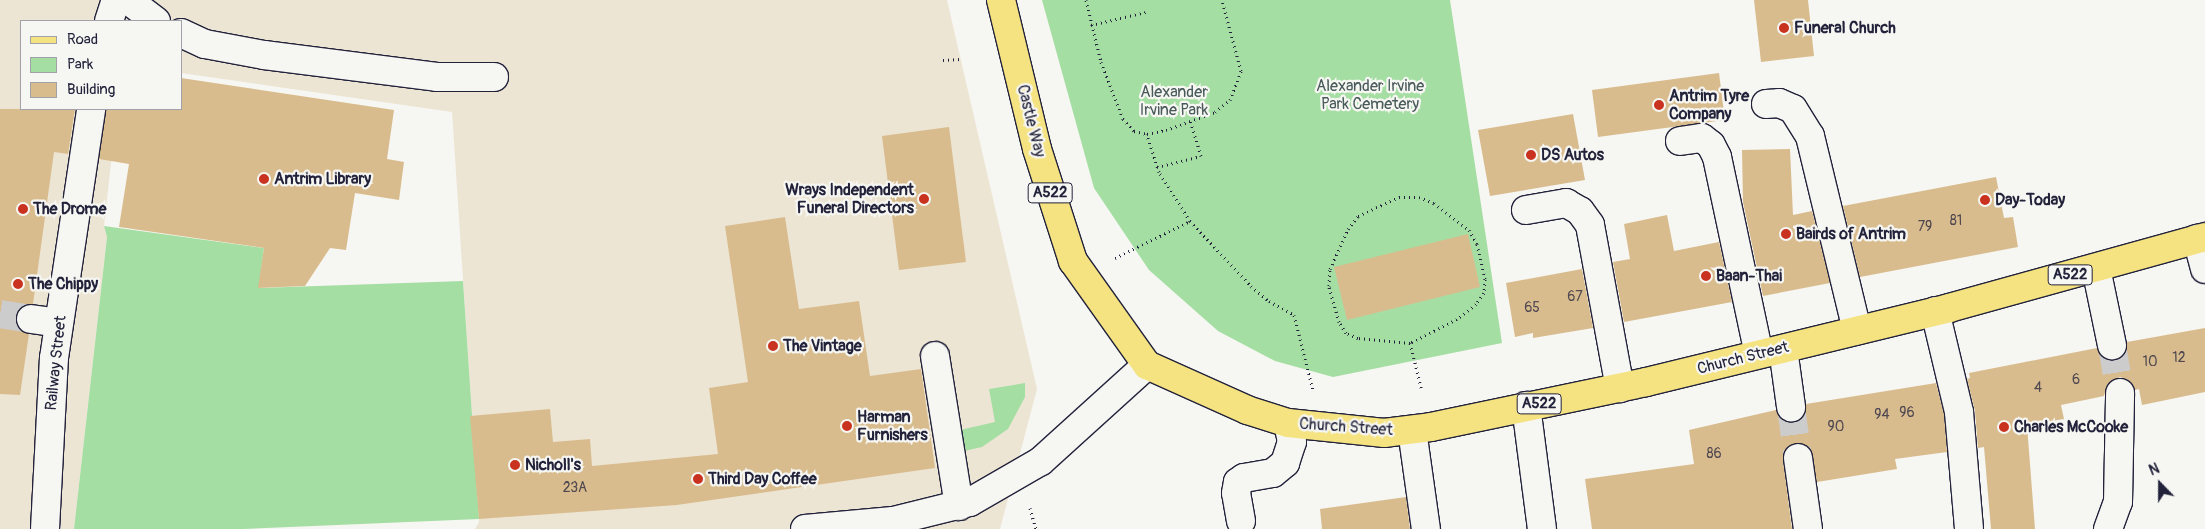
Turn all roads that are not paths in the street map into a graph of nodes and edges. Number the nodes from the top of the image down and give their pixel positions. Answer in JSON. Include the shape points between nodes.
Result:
{"nodes":[{"id":1,"x":116,"y":0,"type":"edge"},
{"id":2,"x":128,"y":0,"type":"edge"},
{"id":3,"x":1001,"y":0,"type":"edge"},
{"id":4,"x":109,"y":20,"type":"edge"},
{"id":5,"x":155,"y":20,"type":"edge"},
{"id":6,"x":182,"y":33,"type":"edge"},
{"id":7,"x":494,"y":76,"type":"dead end"},
{"id":8,"x":1766,"y":104,"type":"dead end"},
{"id":9,"x":91,"y":110,"type":"edge"},
{"id":10,"x":1680,"y":141,"type":"dead end"},
{"id":11,"x":1526,"y":210,"type":"dead end"},
{"id":12,"x":2201,"y":238,"type":"edge"},
{"id":13,"x":2096,"y":268,"type":"junction"},
{"id":14,"x":2205,"y":270,"type":"edge"},
{"id":15,"x":1935,"y":311,"type":"junction"},
{"id":16,"x":31,"y":319,"type":"tunnel mouth"},
{"id":17,"x":59,"y":323,"type":"junction"},
{"id":18,"x":1857,"y":330,"type":"junction"},
{"id":19,"x":2112,"y":345,"type":"tunnel mouth"},
{"id":20,"x":1771,"y":352,"type":"junction"},
{"id":21,"x":935,"y":356,"type":"dead end"},
{"id":22,"x":1147,"y":366,"type":"junction"},
{"id":23,"x":1620,"y":388,"type":"junction"},
{"id":24,"x":2120,"y":393,"type":"tunnel mouth"},
{"id":25,"x":1526,"y":406,"type":"junction"},
{"id":26,"x":1790,"y":406,"type":"tunnel mouth"},
{"id":27,"x":1288,"y":423,"type":"junction"},
{"id":28,"x":1422,"y":429,"type":"junction"},
{"id":29,"x":1798,"y":458,"type":"tunnel mouth"},
{"id":30,"x":959,"y":506,"type":"junction"},
{"id":31,"x":1241,"y":521,"type":"dead end"},
{"id":32,"x":45,"y":529,"type":"edge"},
{"id":33,"x":805,"y":529,"type":"edge"},
{"id":34,"x":1426,"y":529,"type":"edge"},
{"id":35,"x":1542,"y":529,"type":"edge"},
{"id":36,"x":1808,"y":529,"type":"edge"},
{"id":37,"x":1969,"y":529,"type":"edge"},
{"id":38,"x":2108,"y":529,"type":"edge"}],
"edges":[{"from":1,"to":4,"type":"street"},
{"from":2,"to":5,"type":"street"},
{"from":3,"to":22,"type":"main road","name":"Castle Way","number":"A522","via":[[1037,149],[1064,240],[1073,261]]},
{"from":6,"to":7,"type":"street","via":[[205,44],[264,55],[437,77]]},
{"from":8,"to":18,"type":"street","via":[[1779,102],[1793,109],[1810,136]]},
{"from":9,"to":17,"type":"street","name":"Railway Street"},
{"from":10,"to":20,"type":"street","via":[[1702,138],[1711,145],[1717,157]]},
{"from":11,"to":23,"type":"street","via":[[1566,203],[1580,211],[1590,225]]},
{"from":12,"to":13,"type":"main road","number":"A522"},
{"from":12,"to":14,"type":"street"},
{"from":13,"to":15,"type":"main road","number":"A522"},
{"from":13,"to":19,"type":"street"},
{"from":15,"to":18,"type":"main road","name":"Church Street","number":"A522"},
{"from":15,"to":37,"type":"street","via":[[1959,412]]},
{"from":16,"to":17,"type":"street"},
{"from":17,"to":32,"type":"street","name":"Railway Street"},
{"from":18,"to":20,"type":"main road","name":"Church Street","number":"A522"},
{"from":20,"to":23,"type":"main road","name":"Church Street","number":"A522"},
{"from":20,"to":26,"type":"street"},
{"from":21,"to":30,"type":"street"},
{"from":22,"to":27,"type":"main road","name":"Church Street","number":"A522","via":[[1247,410]]},
{"from":22,"to":30,"type":"street","via":[[1041,461],[1000,488]]},
{"from":23,"to":25,"type":"main road","name":"Church Street","number":"A522"},
{"from":24,"to":38,"type":"street","via":[[2118,502]]},
{"from":25,"to":28,"type":"main road","name":"Church Street","number":"A522"},
{"from":25,"to":35,"type":"street"},
{"from":27,"to":28,"type":"main road","name":"Church Street","number":"A522","via":[[1384,433]]},
{"from":27,"to":31,"type":"street","via":[[1292,442],[1285,463],[1273,473],[1238,482],[1236,493]]},
{"from":28,"to":34,"type":"street"},
{"from":29,"to":36,"type":"street"},
{"from":30,"to":33,"type":"street","via":[[893,521]]}]}
